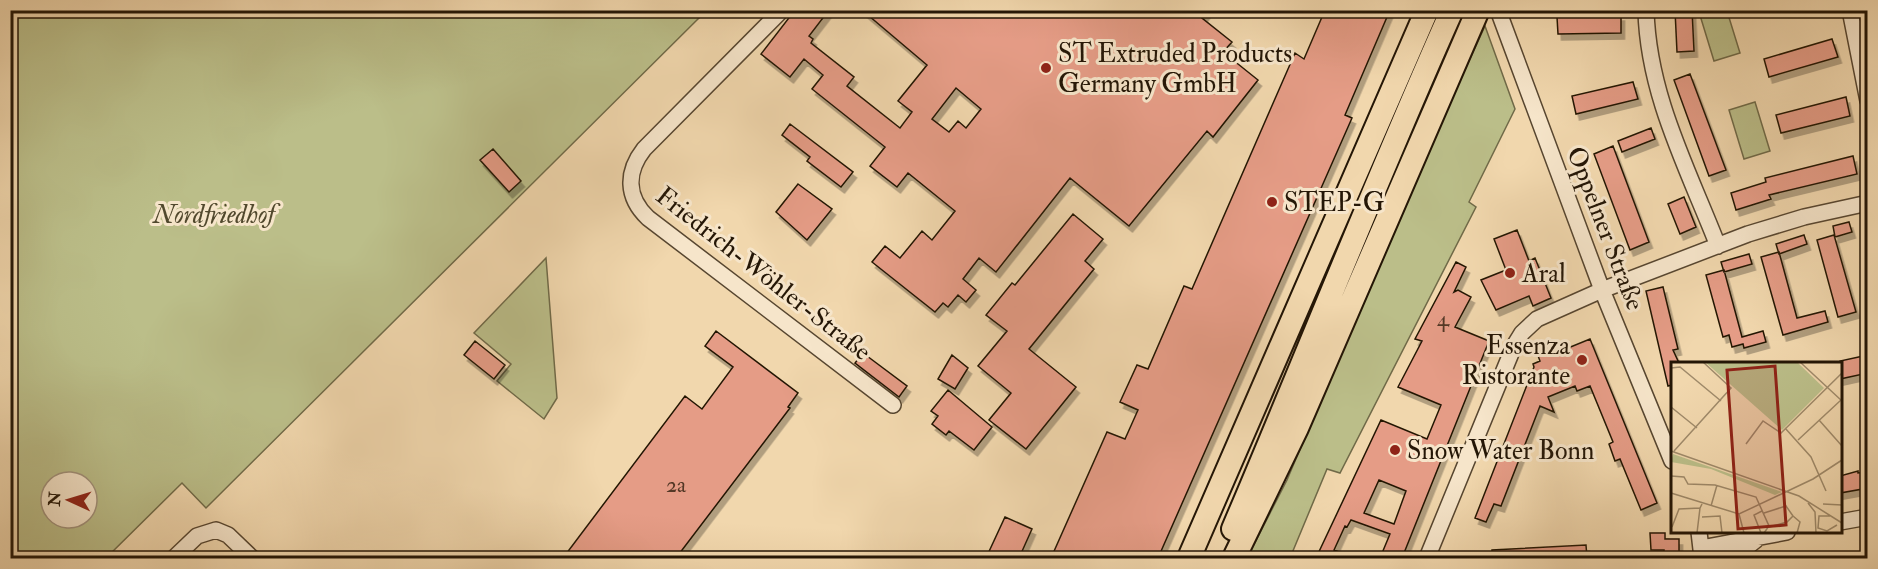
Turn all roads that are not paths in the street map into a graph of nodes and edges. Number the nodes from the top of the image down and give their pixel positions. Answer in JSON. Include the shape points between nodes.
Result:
{"nodes":[{"id":1,"x":782,"y":10,"type":"edge"},
{"id":2,"x":1427,"y":10,"type":"edge"},
{"id":3,"x":1452,"y":10,"type":"edge"},
{"id":4,"x":1470,"y":10,"type":"edge"},
{"id":5,"x":1478,"y":10,"type":"edge"},
{"id":6,"x":1646,"y":10,"type":"edge"},
{"id":7,"x":1850,"y":10,"type":"edge"},
{"id":8,"x":1500,"y":16,"type":"edge"},
{"id":9,"x":1866,"y":79,"type":"edge"},
{"id":10,"x":1868,"y":100,"type":"edge"},
{"id":11,"x":1868,"y":203,"type":"edge"},
{"id":12,"x":1718,"y":246,"type":"junction"},
{"id":13,"x":1602,"y":290,"type":"junction"},
{"id":14,"x":1314,"y":338,"type":"junction"},
{"id":15,"x":893,"y":405,"type":"dead end"},
{"id":16,"x":1671,"y":459,"type":"edge"},
{"id":17,"x":1868,"y":518,"type":"edge"},
{"id":18,"x":1842,"y":522,"type":"edge"},
{"id":19,"x":1699,"y":533,"type":"edge"},
{"id":20,"x":1752,"y":533,"type":"edge"},
{"id":21,"x":1778,"y":533,"type":"edge"},
{"id":22,"x":1764,"y":536,"type":"junction"},
{"id":23,"x":1702,"y":553,"type":"edge"},
{"id":24,"x":174,"y":558,"type":"edge"},
{"id":25,"x":252,"y":558,"type":"edge"},
{"id":26,"x":1189,"y":558,"type":"edge"},
{"id":27,"x":1220,"y":558,"type":"edge"},
{"id":28,"x":1234,"y":558,"type":"edge"},
{"id":29,"x":1427,"y":558,"type":"edge"},
{"id":30,"x":1733,"y":558,"type":"edge"}],
"edges":[{"from":1,"to":15,"type":"street","name":"Friedrich-Wöhler-Straße","via":[[644,149],[634,163],[631,191],[636,205],[648,218]]},
{"from":2,"to":26,"type":"highway"},
{"from":3,"to":14,"type":"highway"},
{"from":4,"to":14,"type":"highway","via":[[1389,176],[1328,318]]},
{"from":5,"to":28,"type":"highway","via":[[1296,428]]},
{"from":6,"to":12,"type":"street","via":[[1658,94]]},
{"from":7,"to":9,"type":"street"},
{"from":8,"to":13,"type":"street","name":"Oppelner Straße"},
{"from":9,"to":10,"type":"street"},
{"from":11,"to":12,"type":"street","via":[[1804,217]]},
{"from":12,"to":13,"type":"street"},
{"from":13,"to":16,"type":"street","name":"Oppelner Straße"},
{"from":13,"to":29,"type":"street","via":[[1537,319],[1522,333]]},
{"from":14,"to":27,"type":"highway"},
{"from":17,"to":18,"type":"street"},
{"from":19,"to":23,"type":"street"},
{"from":20,"to":22,"type":"street"},
{"from":21,"to":22,"type":"street"},
{"from":22,"to":23,"type":"street"},
{"from":22,"to":30,"type":"street"},
{"from":24,"to":25,"type":"street","via":[[197,536],[216,530],[228,535]]}]}
